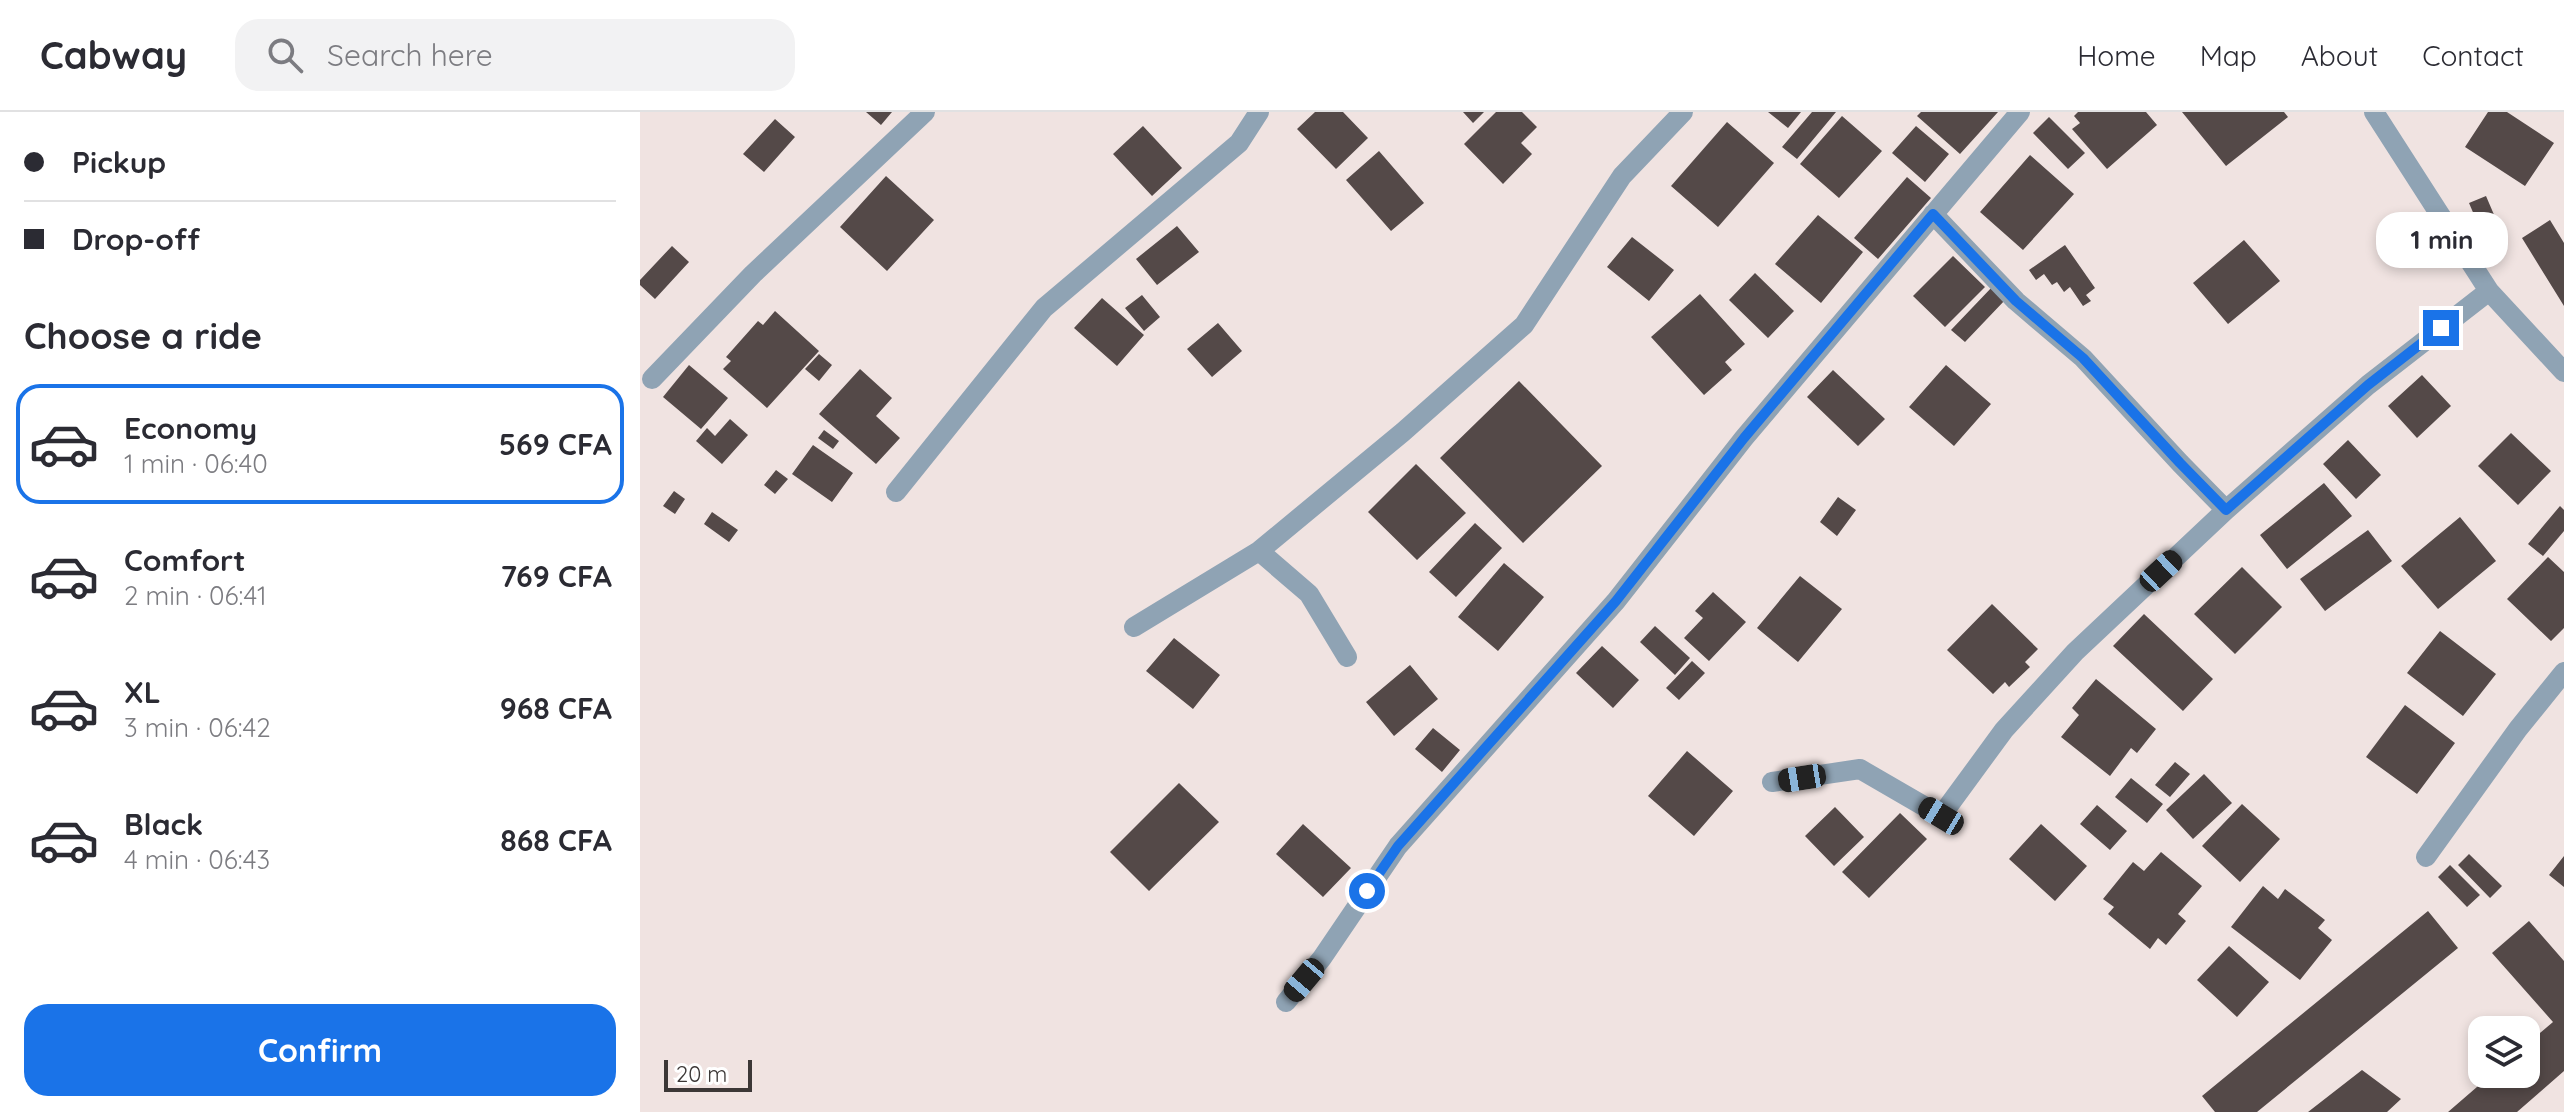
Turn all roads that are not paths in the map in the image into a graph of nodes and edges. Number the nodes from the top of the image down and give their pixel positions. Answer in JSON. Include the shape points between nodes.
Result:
{"nodes":[{"id":1,"x":925,"y":112,"type":"edge"},
{"id":2,"x":1259,"y":112,"type":"edge"},
{"id":3,"x":1683,"y":112,"type":"edge"},
{"id":4,"x":2020,"y":112,"type":"edge"},
{"id":5,"x":2374,"y":112,"type":"edge"},
{"id":6,"x":1933,"y":214,"type":"junction"},
{"id":7,"x":2489,"y":291,"type":"junction"},
{"id":8,"x":2564,"y":372,"type":"edge"},
{"id":9,"x":652,"y":379,"type":"dead end"},
{"id":10,"x":896,"y":492,"type":"dead end"},
{"id":11,"x":2226,"y":510,"type":"junction"},
{"id":12,"x":1259,"y":551,"type":"junction"},
{"id":13,"x":1134,"y":627,"type":"dead end"},
{"id":14,"x":1347,"y":657,"type":"dead end"},
{"id":15,"x":2564,"y":672,"type":"edge"},
{"id":16,"x":1772,"y":782,"type":"dead end"},
{"id":17,"x":2426,"y":857,"type":"dead end"},
{"id":18,"x":1286,"y":1002,"type":"dead end"}],
"edges":[{"from":1,"to":9,"type":"street","via":[[753,274]]},
{"from":2,"to":10,"type":"street","via":[[1239,143],[1044,308]]},
{"from":3,"to":12,"type":"street","via":[[1622,176],[1524,325]]},
{"from":4,"to":6,"type":"street"},
{"from":5,"to":7,"type":"street"},
{"from":6,"to":11,"type":"street","via":[[2016,301],[2083,358]]},
{"from":6,"to":18,"type":"street","via":[[1744,438],[1616,601],[1398,846]]},
{"from":7,"to":8,"type":"street"},
{"from":7,"to":11,"type":"street","via":[[2368,385]]},
{"from":11,"to":16,"type":"street","via":[[2075,652],[2004,730],[1941,816],[1860,769]]},
{"from":12,"to":13,"type":"street"},
{"from":12,"to":14,"type":"street","via":[[1309,594]]},
{"from":15,"to":17,"type":"street"}]}
